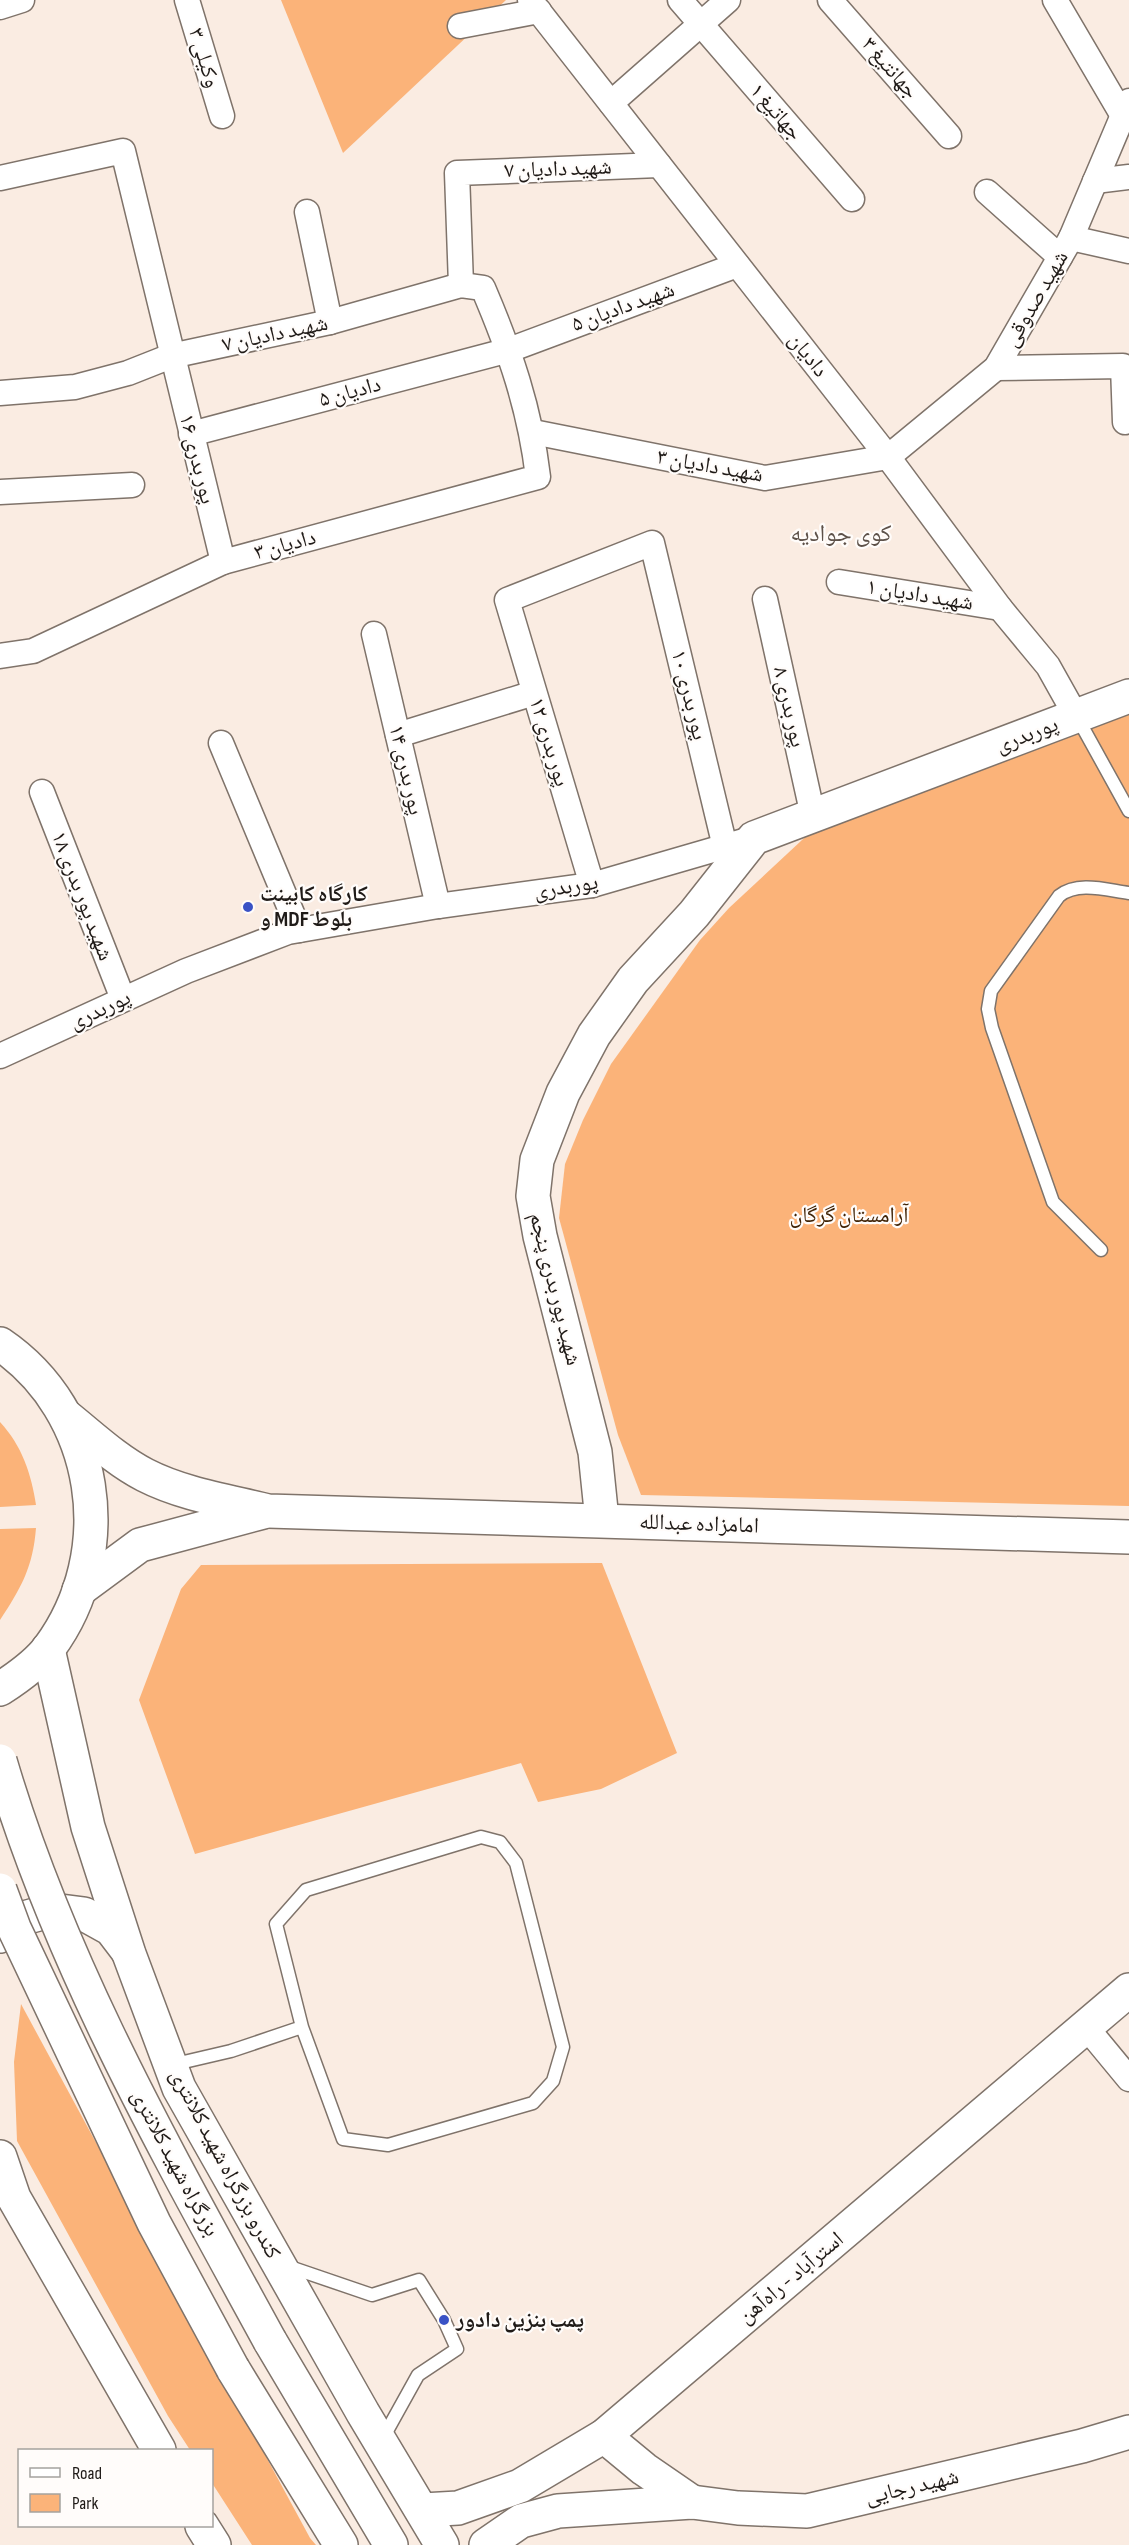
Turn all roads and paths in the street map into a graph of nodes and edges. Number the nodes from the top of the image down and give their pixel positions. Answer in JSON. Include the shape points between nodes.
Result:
{"nodes":[{"id":1,"x":22,"y":0,"type":"edge"},
{"id":2,"x":187,"y":0,"type":"edge"},
{"id":3,"x":680,"y":0,"type":"edge"},
{"id":4,"x":728,"y":0,"type":"edge"},
{"id":5,"x":830,"y":0,"type":"edge"},
{"id":6,"x":1055,"y":0,"type":"edge"},
{"id":7,"x":534,"y":6,"type":"edge"},
{"id":8,"x":0,"y":8,"type":"edge"},
{"id":9,"x":700,"y":24,"type":"junction"},
{"id":10,"x":460,"y":26,"type":"dead end"},
{"id":11,"x":611,"y":102,"type":"junction"},
{"id":12,"x":1126,"y":108,"type":"edge"},
{"id":13,"x":222,"y":116,"type":"dead end"},
{"id":14,"x":949,"y":136,"type":"dead end"},
{"id":15,"x":659,"y":165,"type":"junction"},
{"id":16,"x":1129,"y":177,"type":"edge"},
{"id":17,"x":0,"y":178,"type":"edge"},
{"id":18,"x":1095,"y":181,"type":"junction"},
{"id":19,"x":987,"y":192,"type":"dead end"},
{"id":20,"x":852,"y":200,"type":"dead end"},
{"id":21,"x":307,"y":212,"type":"dead end"},
{"id":22,"x":1065,"y":248,"type":"junction"},
{"id":23,"x":1129,"y":251,"type":"edge"},
{"id":24,"x":737,"y":265,"type":"junction"},
{"id":25,"x":461,"y":285,"type":"junction"},
{"id":26,"x":330,"y":322,"type":"junction"},
{"id":27,"x":509,"y":350,"type":"junction"},
{"id":28,"x":171,"y":356,"type":"junction"},
{"id":29,"x":996,"y":368,"type":"junction"},
{"id":30,"x":0,"y":393,"type":"edge"},
{"id":31,"x":1125,"y":422,"type":"dead end"},
{"id":32,"x":533,"y":432,"type":"junction"},
{"id":33,"x":192,"y":434,"type":"junction"},
{"id":34,"x":888,"y":457,"type":"junction"},
{"id":35,"x":132,"y":485,"type":"dead end"},
{"id":36,"x":0,"y":492,"type":"edge"},
{"id":37,"x":223,"y":562,"type":"junction"},
{"id":38,"x":839,"y":582,"type":"dead end"},
{"id":39,"x":765,"y":598,"type":"dead end"},
{"id":40,"x":507,"y":600,"type":"joint"},
{"id":41,"x":1000,"y":608,"type":"junction"},
{"id":42,"x":374,"y":634,"type":"dead end"},
{"id":43,"x":0,"y":656,"type":"edge"},
{"id":44,"x":534,"y":693,"type":"junction"},
{"id":45,"x":1129,"y":696,"type":"edge"},
{"id":46,"x":1076,"y":716,"type":"junction"},
{"id":47,"x":398,"y":735,"type":"junction"},
{"id":48,"x":221,"y":743,"type":"dead end"},
{"id":49,"x":42,"y":792,"type":"dead end"},
{"id":50,"x":1129,"y":811,"type":"edge"},
{"id":51,"x":813,"y":816,"type":"junction"},
{"id":52,"x":740,"y":842,"type":"junction"},
{"id":53,"x":592,"y":885,"type":"junction"},
{"id":54,"x":1129,"y":893,"type":"edge"},
{"id":55,"x":438,"y":906,"type":"junction"},
{"id":56,"x":299,"y":930,"type":"junction"},
{"id":57,"x":123,"y":999,"type":"junction"},
{"id":58,"x":0,"y":1056,"type":"edge"},
{"id":59,"x":1101,"y":1250,"type":"dead end"},
{"id":60,"x":0,"y":1344,"type":"edge"},
{"id":61,"x":67,"y":1417,"type":"junction"},
{"id":62,"x":268,"y":1511,"type":"junction"},
{"id":63,"x":602,"y":1521,"type":"junction"},
{"id":64,"x":1129,"y":1537,"type":"edge"},
{"id":65,"x":79,"y":1590,"type":"junction"},
{"id":66,"x":48,"y":1649,"type":"junction"},
{"id":67,"x":0,"y":1689,"type":"edge"},
{"id":68,"x":0,"y":1761,"type":"edge"},
{"id":69,"x":0,"y":1890,"type":"edge"},
{"id":70,"x":0,"y":1936,"type":"edge"},
{"id":71,"x":129,"y":1953,"type":"junction"},
{"id":72,"x":1129,"y":1990,"type":"edge"},
{"id":73,"x":302,"y":2027,"type":"junction"},
{"id":74,"x":1086,"y":2027,"type":"junction"},
{"id":75,"x":171,"y":2065,"type":"junction"},
{"id":76,"x":1129,"y":2079,"type":"edge"},
{"id":77,"x":0,"y":2157,"type":"edge"},
{"id":78,"x":278,"y":2262,"type":"junction"},
{"id":79,"x":1129,"y":2432,"type":"edge"},
{"id":80,"x":604,"y":2436,"type":"junction"},
{"id":81,"x":381,"y":2442,"type":"junction"},
{"id":82,"x":158,"y":2449,"type":"edge"},
{"id":83,"x":520,"y":2486,"type":"junction"},
{"id":84,"x":692,"y":2502,"type":"junction"},
{"id":85,"x":423,"y":2510,"type":"junction"},
{"id":86,"x":534,"y":2517,"type":"junction"},
{"id":87,"x":203,"y":2527,"type":"edge"},
{"id":88,"x":214,"y":2545,"type":"edge"},
{"id":89,"x":341,"y":2545,"type":"edge"},
{"id":90,"x":391,"y":2545,"type":"edge"},
{"id":91,"x":442,"y":2545,"type":"edge"},
{"id":92,"x":486,"y":2545,"type":"edge"}],
"edges":[{"from":1,"to":8,"type":"street"},
{"from":2,"to":13,"type":"street","name":"وکیلی ۳"},
{"from":3,"to":9,"type":"street","name":"جهاتیغ ۱"},
{"from":4,"to":9,"type":"street"},
{"from":5,"to":14,"type":"street","name":"جهانتیغ ۳"},
{"from":6,"to":12,"type":"street"},
{"from":7,"to":10,"type":"street"},
{"from":7,"to":11,"type":"street","name":"دادیان"},
{"from":9,"to":11,"type":"street"},
{"from":9,"to":20,"type":"street","name":"جهاتیغ ۱"},
{"from":11,"to":15,"type":"street","name":"دادیان"},
{"from":12,"to":18,"type":"street","name":"شهید صدوقی"},
{"from":15,"to":24,"type":"street","name":"دادیان"},
{"from":15,"to":25,"type":"street","name":"۷ شهید دادیان","via":[[457,173]]},
{"from":16,"to":18,"type":"street"},
{"from":17,"to":28,"type":"street","name":"پور بدری ۱۶","via":[[123,151]]},
{"from":18,"to":22,"type":"street","name":"شهید صدوقی"},
{"from":19,"to":22,"type":"street"},
{"from":21,"to":26,"type":"street"},
{"from":22,"to":23,"type":"street"},
{"from":22,"to":29,"type":"street","name":"شهید صدوقی"},
{"from":24,"to":27,"type":"street","name":"۵ شهید دادیان"},
{"from":24,"to":34,"type":"street","name":"دادیان"},
{"from":25,"to":26,"type":"street","name":"شهید دادیان ۷"},
{"from":25,"to":27,"type":"street","via":[[483,288]]},
{"from":26,"to":28,"type":"street","name":"شهید دادیان ۷"},
{"from":27,"to":32,"type":"street"},
{"from":27,"to":33,"type":"street","name":"دادیان ۵"},
{"from":28,"to":30,"type":"street","name":"شهید دادیان ۷","via":[[75,387]]},
{"from":28,"to":33,"type":"street","name":"پور بدری ۱۶"},
{"from":29,"to":31,"type":"street","via":[[1123,366]]},
{"from":29,"to":34,"type":"street","name":"شهید صدوقی"},
{"from":32,"to":34,"type":"street","name":"۳ شهید دادیان","via":[[765,478]]},
{"from":32,"to":37,"type":"street","name":"دادیان ۳","via":[[538,477]]},
{"from":33,"to":37,"type":"street","name":"پور بدری ۱۶"},
{"from":34,"to":41,"type":"street","name":"دادیان"},
{"from":35,"to":36,"type":"street"},
{"from":37,"to":43,"type":"street","name":"دادیان ۳","via":[[33,651]]},
{"from":38,"to":41,"type":"street","name":"۱ شهید دادیان"},
{"from":39,"to":51,"type":"street","name":"پور بدری ۸"},
{"from":40,"to":44,"type":"street","name":"پور بدری ۱۲"},
{"from":40,"to":52,"type":"street","name":"پور بدری ۱۰","via":[[652,543]]},
{"from":41,"to":46,"type":"street","name":"دادیان","via":[[1048,666]]},
{"from":42,"to":47,"type":"street","name":"پور بدری ۱۴"},
{"from":44,"to":47,"type":"street"},
{"from":44,"to":53,"type":"street","name":"پور بدری ۱۲"},
{"from":45,"to":46,"type":"main road","name":"پوربدری"},
{"from":46,"to":50,"type":"lane"},
{"from":46,"to":51,"type":"main road","name":"پوربدری"},
{"from":47,"to":55,"type":"street","name":"پور بدری ۱۴"},
{"from":48,"to":56,"type":"street"},
{"from":49,"to":57,"type":"street","name":"شهید پور بدری ۱۸"},
{"from":51,"to":52,"type":"main road","name":"پوربدری"},
{"from":52,"to":53,"type":"street","name":"پوربدری"},
{"from":52,"to":63,"type":"main road","name":"شهید پور بدری پنجم","via":[[694,914],[633,980],[594,1035],[562,1093],[537,1160],[533,1196],[540,1236],[595,1452]]},
{"from":53,"to":55,"type":"street","name":"پوربدری"},
{"from":54,"to":59,"type":"lane","via":[[1079,887],[1059,896],[991,991],[988,1008],[1053,1202]]},
{"from":55,"to":56,"type":"street","name":"پوربدری"},
{"from":56,"to":57,"type":"street","name":"پوربدری","via":[[186,971]]},
{"from":57,"to":58,"type":"street","name":"پوربدری"},
{"from":60,"to":61,"type":"main road","via":[[35,1373]]},
{"from":61,"to":62,"type":"main road","name":"امامزاده عبدالله","via":[[145,1475],[197,1494]]},
{"from":61,"to":65,"type":"main road","via":[[80,1448],[92,1508],[88,1559]]},
{"from":62,"to":63,"type":"main road","name":"امامزاده عبدالله"},
{"from":62,"to":65,"type":"main road","name":"امامزاده عبدالله","via":[[140,1545]]},
{"from":63,"to":64,"type":"main road","name":"امامزاده عبدالله"},
{"from":65,"to":66,"type":"main road"},
{"from":66,"to":67,"type":"main road"},
{"from":66,"to":71,"type":"main road","name":"کندرو بزرگراه شهید کلانتری","via":[[88,1827]]},
{"from":68,"to":90,"type":"main road","name":"بزرگراه شهید کلانتری","bridge":true,"via":[[62,1937],[162,2142],[270,2341]]},
{"from":69,"to":89,"type":"main road","name":"بزرگراه شهید کلانتری","bridge":true,"via":[[14,1928],[154,2223],[233,2369]]},
{"from":70,"to":71,"type":"main road","via":[[24,1918],[53,1910],[84,1914],[111,1929]]},
{"from":71,"to":75,"type":"main road","name":"کندرو بزرگراه شهید کلانتری"},
{"from":72,"to":74,"type":"main road","name":"استرآباد - راه‌آهن"},
{"from":73,"to":73,"type":"lane","via":[[276,1924],[306,1890],[481,1837],[500,1842],[516,1863],[563,2047],[553,2081],[532,2103],[387,2145],[343,2139]]},
{"from":73,"to":75,"type":"lane","via":[[231,2051]]},
{"from":74,"to":76,"type":"street"},
{"from":74,"to":80,"type":"main road","name":"استرآباد - راه‌آهن"},
{"from":75,"to":78,"type":"main road","name":"کندرو بزرگراه شهید کلانتری","via":[[179,2088]]},
{"from":77,"to":82,"type":"main road","via":[[14,2198]]},
{"from":78,"to":81,"type":"main road","name":"کندرو بزرگراه شهید کلانتری"},
{"from":78,"to":81,"type":"lane","via":[[372,2295],[419,2280],[444,2320],[457,2349],[418,2375]]},
{"from":79,"to":84,"type":"main road","name":"شهید رجایی","via":[[807,2511]]},
{"from":80,"to":83,"type":"main road","name":"استرآباد - راه‌آهن"},
{"from":80,"to":84,"type":"main road","name":"شهید رجایی"},
{"from":81,"to":85,"type":"main road","name":"کندرو بزرگراه شهید کلانتری"},
{"from":83,"to":85,"type":"main road","name":"استرآباد - راه‌آهن","via":[[458,2508]]},
{"from":83,"to":86,"type":"main road"},
{"from":84,"to":86,"type":"main road","name":"شهید رجایی","via":[[558,2511]]},
{"from":85,"to":91,"type":"main road","name":"کندرو بزرگراه شهید کلانتری"},
{"from":86,"to":92,"type":"main road","name":"شهید رجایی","via":[[521,2521]]},
{"from":87,"to":88,"type":"main road"}]}
